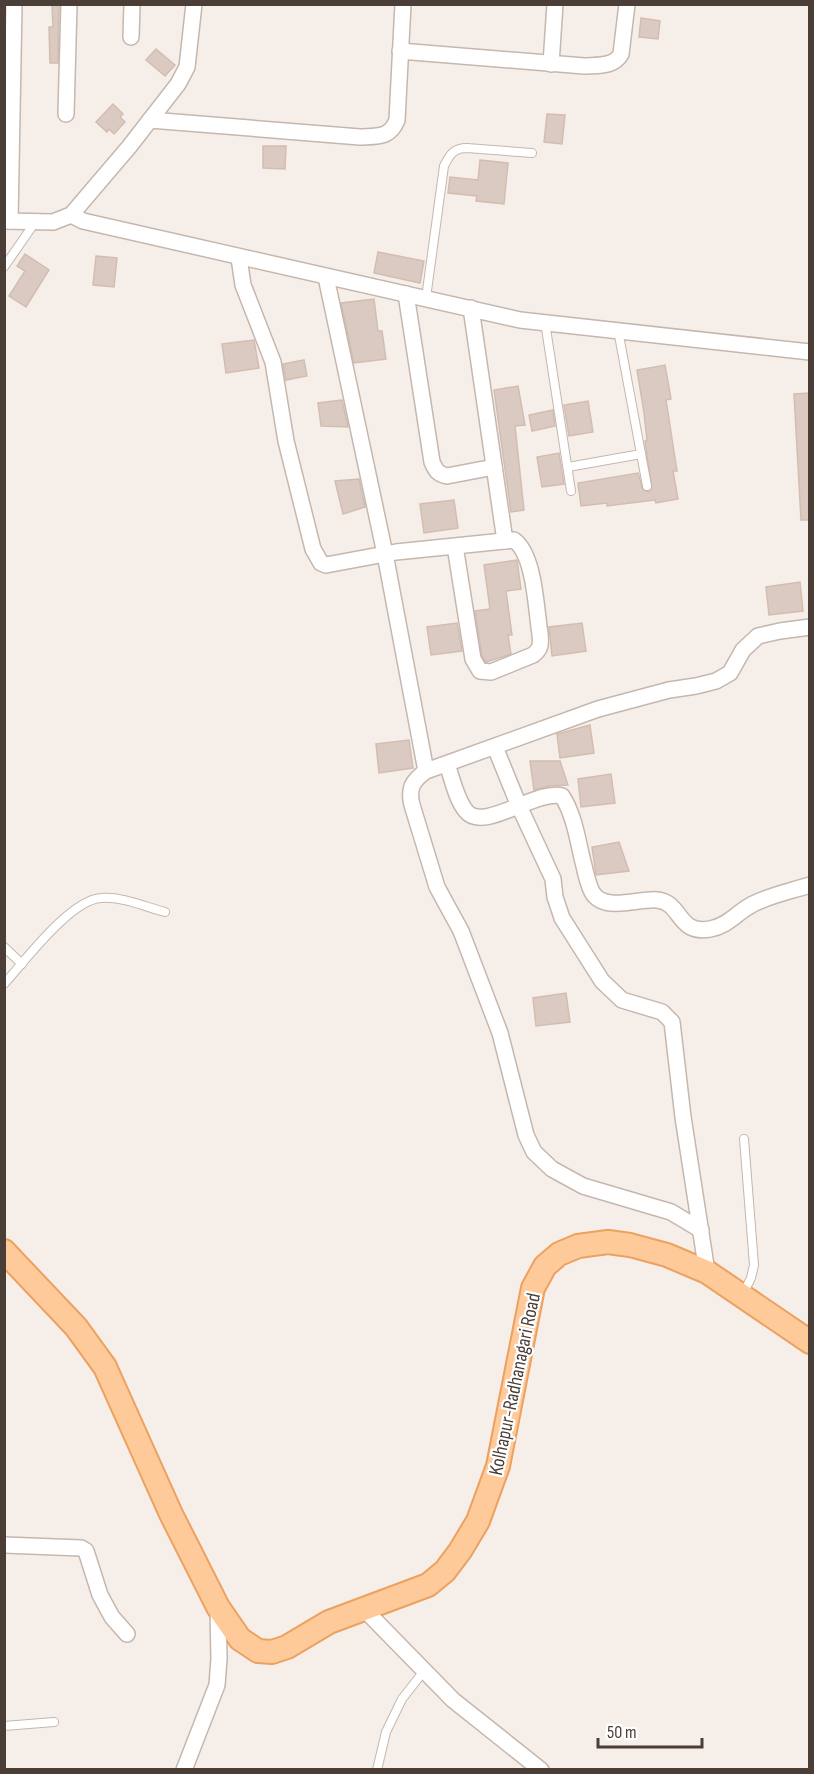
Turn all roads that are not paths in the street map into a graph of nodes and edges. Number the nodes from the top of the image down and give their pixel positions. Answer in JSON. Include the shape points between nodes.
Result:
{"nodes":[{"id":1,"x":14,"y":4,"type":"edge"},
{"id":2,"x":69,"y":4,"type":"edge"},
{"id":3,"x":132,"y":4,"type":"edge"},
{"id":4,"x":194,"y":4,"type":"edge"},
{"id":5,"x":403,"y":4,"type":"edge"},
{"id":6,"x":555,"y":4,"type":"edge"},
{"id":7,"x":627,"y":4,"type":"edge"},
{"id":8,"x":131,"y":37,"type":"dead end"},
{"id":9,"x":400,"y":51,"type":"junction"},
{"id":10,"x":9,"y":63,"type":"edge"},
{"id":11,"x":551,"y":64,"type":"junction"},
{"id":12,"x":66,"y":114,"type":"dead end"},
{"id":13,"x":150,"y":120,"type":"junction"},
{"id":14,"x":532,"y":153,"type":"dead end"},
{"id":15,"x":71,"y":214,"type":"junction"},
{"id":16,"x":7,"y":221,"type":"edge"},
{"id":17,"x":36,"y":221,"type":"junction"},
{"id":18,"x":239,"y":258,"type":"junction"},
{"id":19,"x":4,"y":267,"type":"edge"},
{"id":20,"x":326,"y":277,"type":"junction"},
{"id":21,"x":406,"y":294,"type":"junction"},
{"id":22,"x":426,"y":298,"type":"junction"},
{"id":23,"x":471,"y":308,"type":"junction"},
{"id":24,"x":545,"y":322,"type":"junction"},
{"id":25,"x":618,"y":330,"type":"junction"},
{"id":26,"x":810,"y":352,"type":"edge"},
{"id":27,"x":641,"y":454,"type":"junction"},
{"id":28,"x":568,"y":467,"type":"junction"},
{"id":29,"x":494,"y":468,"type":"junction"},
{"id":30,"x":647,"y":486,"type":"dead end"},
{"id":31,"x":571,"y":491,"type":"dead end"},
{"id":32,"x":505,"y":541,"type":"junction"},
{"id":33,"x":455,"y":546,"type":"junction"},
{"id":34,"x":386,"y":554,"type":"junction"},
{"id":35,"x":810,"y":627,"type":"edge"},
{"id":36,"x":495,"y":747,"type":"junction"},
{"id":37,"x":447,"y":764,"type":"junction"},
{"id":38,"x":426,"y":771,"type":"junction"},
{"id":39,"x":519,"y":806,"type":"junction"},
{"id":40,"x":810,"y":885,"type":"edge"},
{"id":41,"x":165,"y":912,"type":"dead end"},
{"id":42,"x":4,"y":947,"type":"edge"},
{"id":43,"x":22,"y":964,"type":"junction"},
{"id":44,"x":4,"y":984,"type":"edge"},
{"id":45,"x":744,"y":1139,"type":"dead end"},
{"id":46,"x":702,"y":1230,"type":"junction"},
{"id":47,"x":4,"y":1251,"type":"edge"},
{"id":48,"x":707,"y":1272,"type":"junction"},
{"id":49,"x":742,"y":1296,"type":"junction"},
{"id":50,"x":810,"y":1342,"type":"edge"},
{"id":51,"x":4,"y":1545,"type":"edge"},
{"id":52,"x":218,"y":1607,"type":"junction"},
{"id":53,"x":363,"y":1608,"type":"junction"},
{"id":54,"x":127,"y":1634,"type":"dead end"},
{"id":55,"x":424,"y":1671,"type":"junction"},
{"id":56,"x":54,"y":1722,"type":"dead end"},
{"id":57,"x":4,"y":1726,"type":"edge"},
{"id":58,"x":184,"y":1770,"type":"edge"},
{"id":59,"x":377,"y":1770,"type":"edge"},
{"id":60,"x":541,"y":1770,"type":"edge"}],
"edges":[{"from":1,"to":10,"type":"street"},
{"from":2,"to":12,"type":"street"},
{"from":3,"to":8,"type":"street"},
{"from":4,"to":13,"type":"street","via":[[187,68]]},
{"from":5,"to":9,"type":"street"},
{"from":6,"to":11,"type":"street"},
{"from":7,"to":11,"type":"street","via":[[618,60],[599,65]]},
{"from":9,"to":11,"type":"street"},
{"from":9,"to":13,"type":"street","via":[[397,120],[386,134],[360,137]]},
{"from":10,"to":16,"type":"street"},
{"from":13,"to":15,"type":"street"},
{"from":14,"to":22,"type":"lane","via":[[459,148],[453,151],[444,166]]},
{"from":15,"to":17,"type":"street","via":[[53,222]]},
{"from":15,"to":18,"type":"street","via":[[83,221]]},
{"from":16,"to":17,"type":"street"},
{"from":17,"to":19,"type":"lane"},
{"from":18,"to":20,"type":"street"},
{"from":18,"to":34,"type":"street","via":[[243,285],[273,362],[286,441],[313,549],[326,565]]},
{"from":20,"to":21,"type":"street"},
{"from":20,"to":34,"type":"street"},
{"from":21,"to":22,"type":"street"},
{"from":21,"to":29,"type":"street","via":[[436,471],[447,476]]},
{"from":22,"to":23,"type":"street"},
{"from":23,"to":24,"type":"street"},
{"from":23,"to":29,"type":"street"},
{"from":24,"to":25,"type":"street"},
{"from":24,"to":28,"type":"lane"},
{"from":25,"to":26,"type":"street"},
{"from":25,"to":27,"type":"lane"},
{"from":27,"to":28,"type":"lane"},
{"from":27,"to":30,"type":"lane"},
{"from":28,"to":31,"type":"lane"},
{"from":29,"to":32,"type":"street"},
{"from":32,"to":33,"type":"street"},
{"from":32,"to":33,"type":"street","via":[[520,544],[529,561],[541,645],[533,655],[485,672],[480,671],[473,658]]},
{"from":33,"to":34,"type":"street"},
{"from":34,"to":38,"type":"street"},
{"from":35,"to":36,"type":"street","via":[[758,636],[743,650],[730,673],[716,681],[598,709]]},
{"from":36,"to":37,"type":"street"},
{"from":36,"to":39,"type":"street"},
{"from":37,"to":38,"type":"street"},
{"from":37,"to":39,"type":"street","via":[[469,815],[491,816]]},
{"from":38,"to":46,"type":"street","via":[[411,786],[412,806],[437,887],[461,931],[500,1033],[526,1135],[534,1152],[552,1169],[583,1186],[671,1212]]},
{"from":39,"to":40,"type":"street","via":[[544,795],[562,796],[573,819],[588,884],[596,898],[617,903],[667,902],[681,921],[698,929],[717,928],[750,906]]},
{"from":39,"to":46,"type":"street","via":[[553,879],[562,918],[602,981],[622,1000],[662,1012],[672,1022]]},
{"from":41,"to":43,"type":"lane","via":[[111,898],[90,900],[60,922]]},
{"from":42,"to":43,"type":"lane"},
{"from":43,"to":44,"type":"lane"},
{"from":45,"to":49,"type":"lane","via":[[753,1265]]},
{"from":46,"to":48,"type":"street"},
{"from":47,"to":52,"type":"main road","name":"Kolhapur-Radhanagari Road","via":[[76,1327],[105,1367],[171,1515]]},
{"from":48,"to":49,"type":"main road","name":"Kolhapur-Radhanagari Road"},
{"from":48,"to":53,"type":"main road","name":"Kolhapur-Radhanagari Road","via":[[667,1255],[608,1242],[578,1246],[559,1254],[545,1266],[534,1288],[498,1467],[478,1521],[445,1571],[428,1585]]},
{"from":49,"to":50,"type":"main road","name":"Kolhapur-Radhanagari Road"},
{"from":51,"to":54,"type":"street","via":[[86,1551],[100,1595]]},
{"from":52,"to":53,"type":"main road","name":"Kolhapur-Radhanagari Road","via":[[240,1639],[258,1651],[272,1652]]},
{"from":52,"to":58,"type":"street","via":[[218,1685]]},
{"from":53,"to":55,"type":"street"},
{"from":55,"to":59,"type":"lane","via":[[402,1700],[386,1732]]},
{"from":55,"to":60,"type":"street","via":[[453,1700]]},
{"from":56,"to":57,"type":"lane"}]}
